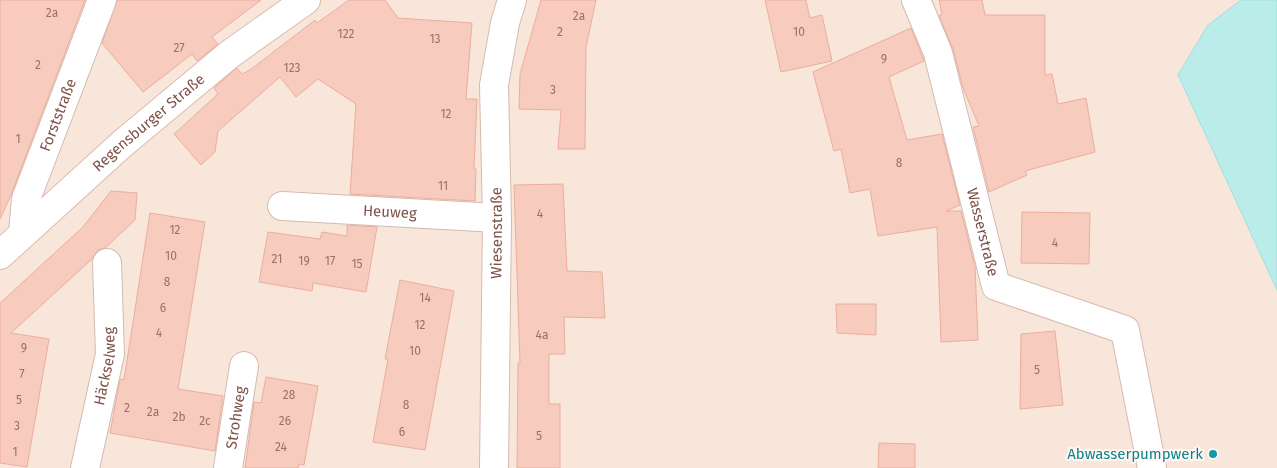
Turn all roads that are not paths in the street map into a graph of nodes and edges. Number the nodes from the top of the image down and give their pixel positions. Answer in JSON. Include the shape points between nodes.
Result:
{"nodes":[{"id":1,"x":102,"y":0,"type":"edge"},
{"id":2,"x":306,"y":0,"type":"edge"},
{"id":3,"x":512,"y":0,"type":"edge"},
{"id":4,"x":916,"y":0,"type":"edge"},
{"id":5,"x":282,"y":206,"type":"dead end"},
{"id":6,"x":497,"y":218,"type":"junction"},
{"id":7,"x":23,"y":233,"type":"junction"},
{"id":8,"x":0,"y":255,"type":"edge"},
{"id":9,"x":107,"y":263,"type":"dead end"},
{"id":10,"x":244,"y":366,"type":"dead end"},
{"id":11,"x":85,"y":468,"type":"edge"},
{"id":12,"x":228,"y":468,"type":"edge"},
{"id":13,"x":494,"y":468,"type":"edge"},
{"id":14,"x":1152,"y":468,"type":"edge"}],
"edges":[{"from":1,"to":7,"type":"street","name":"Forststraße","via":[[26,199]]},
{"from":2,"to":7,"type":"street","name":"Regensburger Straße","via":[[230,54],[122,144]]},
{"from":3,"to":6,"type":"street","name":"Wiesenstraße","via":[[494,86]]},
{"from":4,"to":14,"type":"street","name":"Wasserstraße","via":[[938,53],[996,286],[1125,330]]},
{"from":5,"to":6,"type":"street","name":"Heuweg"},
{"from":6,"to":13,"type":"street","name":"Wiesenstraße"},
{"from":7,"to":8,"type":"street","name":"Regensburger Straße"},
{"from":9,"to":11,"type":"street","name":"Häckselweg","via":[[110,354]]},
{"from":10,"to":12,"type":"street","name":"Strohweg"}]}
